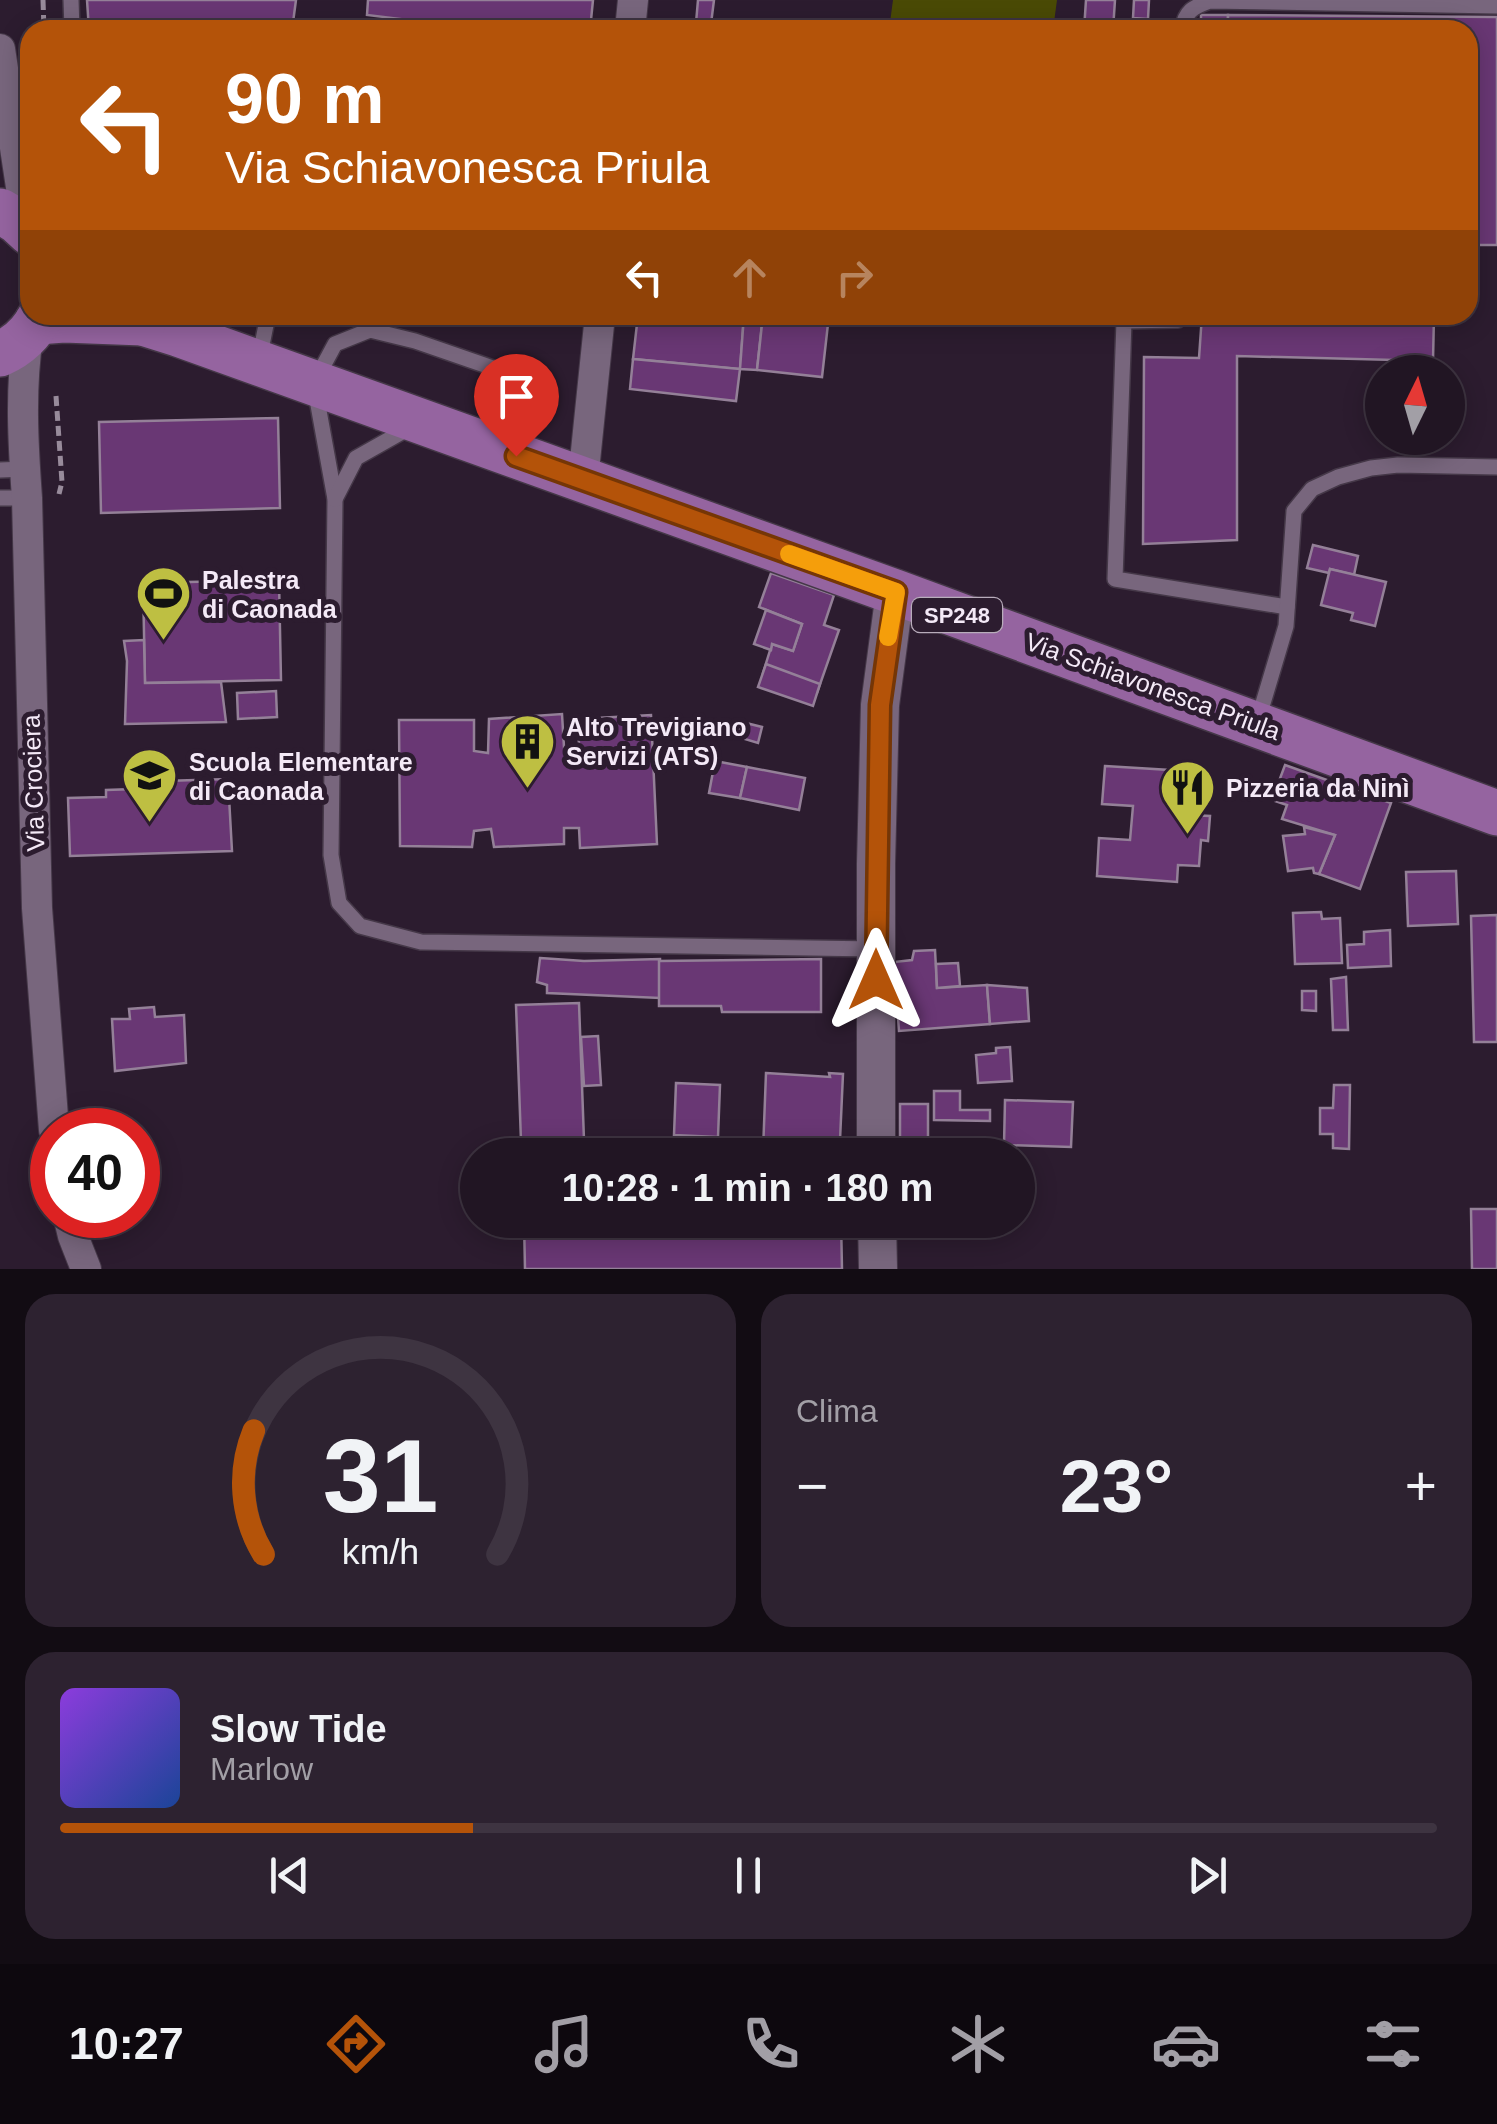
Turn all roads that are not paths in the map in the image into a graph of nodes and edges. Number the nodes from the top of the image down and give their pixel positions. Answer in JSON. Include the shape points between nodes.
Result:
{"nodes":[{"id":1,"x":1497,"y":6,"type":"edge"},
{"id":2,"x":1184,"y":20,"type":"edge"},
{"id":3,"x":0,"y":49,"type":"edge"},
{"id":4,"x":11,"y":130,"type":"junction"},
{"id":5,"x":0,"y":160,"type":"edge"},
{"id":6,"x":20,"y":182,"type":"edge"},
{"id":7,"x":153,"y":325,"type":"edge"},
{"id":8,"x":266,"y":325,"type":"edge"},
{"id":9,"x":599,"y":325,"type":"edge"},
{"id":10,"x":1124,"y":325,"type":"edge"},
{"id":11,"x":27,"y":332,"type":"edge"},
{"id":12,"x":258,"y":363,"type":"junction"},
{"id":13,"x":493,"y":368,"type":"dead end"},
{"id":14,"x":314,"y":382,"type":"junction"},
{"id":15,"x":0,"y":400,"type":"edge"},
{"id":16,"x":416,"y":420,"type":"junction"},
{"id":17,"x":22,"y":436,"type":"junction"},
{"id":18,"x":1497,"y":467,"type":"edge"},
{"id":19,"x":583,"y":480,"type":"junction"},
{"id":20,"x":13,"y":484,"type":"edge"},
{"id":21,"x":335,"y":498,"type":"junction"},
{"id":22,"x":896,"y":592,"type":"junction"},
{"id":23,"x":1287,"y":607,"type":"junction"},
{"id":24,"x":1257,"y":724,"type":"junction"},
{"id":25,"x":1497,"y":814,"type":"edge"},
{"id":26,"x":876,"y":949,"type":"junction"},
{"id":27,"x":52,"y":1108,"type":"edge"},
{"id":28,"x":876,"y":1138,"type":"edge"},
{"id":29,"x":75,"y":1238,"type":"edge"},
{"id":30,"x":877,"y":1238,"type":"edge"},
{"id":31,"x":86,"y":1269,"type":"edge"},
{"id":32,"x":878,"y":1269,"type":"edge"}],
"edges":[{"from":1,"to":2,"type":"lane","via":[[1210,1],[1192,7]]},
{"from":3,"to":4,"type":"street"},
{"from":4,"to":5,"type":"street"},
{"from":4,"to":6,"type":"street"},
{"from":7,"to":12,"type":"main road","name":"Via Schiavonesca Priula","number":"SP248"},
{"from":8,"to":12,"type":"lane"},
{"from":9,"to":19,"type":"street"},
{"from":10,"to":23,"type":"lane","via":[[1115,579]]},
{"from":11,"to":17,"type":"street","name":"Via Crociera"},
{"from":12,"to":14,"type":"main road","name":"Via Schiavonesca Priula","number":"SP248"},
{"from":13,"to":14,"type":"lane","via":[[370,330],[335,344]]},
{"from":14,"to":16,"type":"main road","name":"Via Schiavonesca Priula","number":"SP248"},
{"from":14,"to":21,"type":"lane"},
{"from":15,"to":17,"type":"street","name":"Via Crociera"},
{"from":16,"to":19,"type":"main road","name":"Via Schiavonesca Priula","number":"SP248"},
{"from":16,"to":21,"type":"lane","via":[[356,458]]},
{"from":17,"to":20,"type":"street","name":"Via Crociera"},
{"from":18,"to":23,"type":"lane","via":[[1371,468],[1312,489],[1294,511]]},
{"from":19,"to":22,"type":"main road","name":"Via Schiavonesca Priula","number":"SP248"},
{"from":20,"to":27,"type":"street","name":"Via Crociera"},
{"from":21,"to":26,"type":"lane","via":[[331,855],[339,903],[360,926],[422,942]]},
{"from":22,"to":24,"type":"main road","name":"Via Schiavonesca Priula","number":"SP248"},
{"from":22,"to":26,"type":"street","via":[[880,705]]},
{"from":23,"to":24,"type":"lane"},
{"from":24,"to":25,"type":"main road","name":"Via Schiavonesca Priula","number":"SP248"},
{"from":26,"to":28,"type":"street"},
{"from":29,"to":31,"type":"street"},
{"from":30,"to":32,"type":"street"}]}
